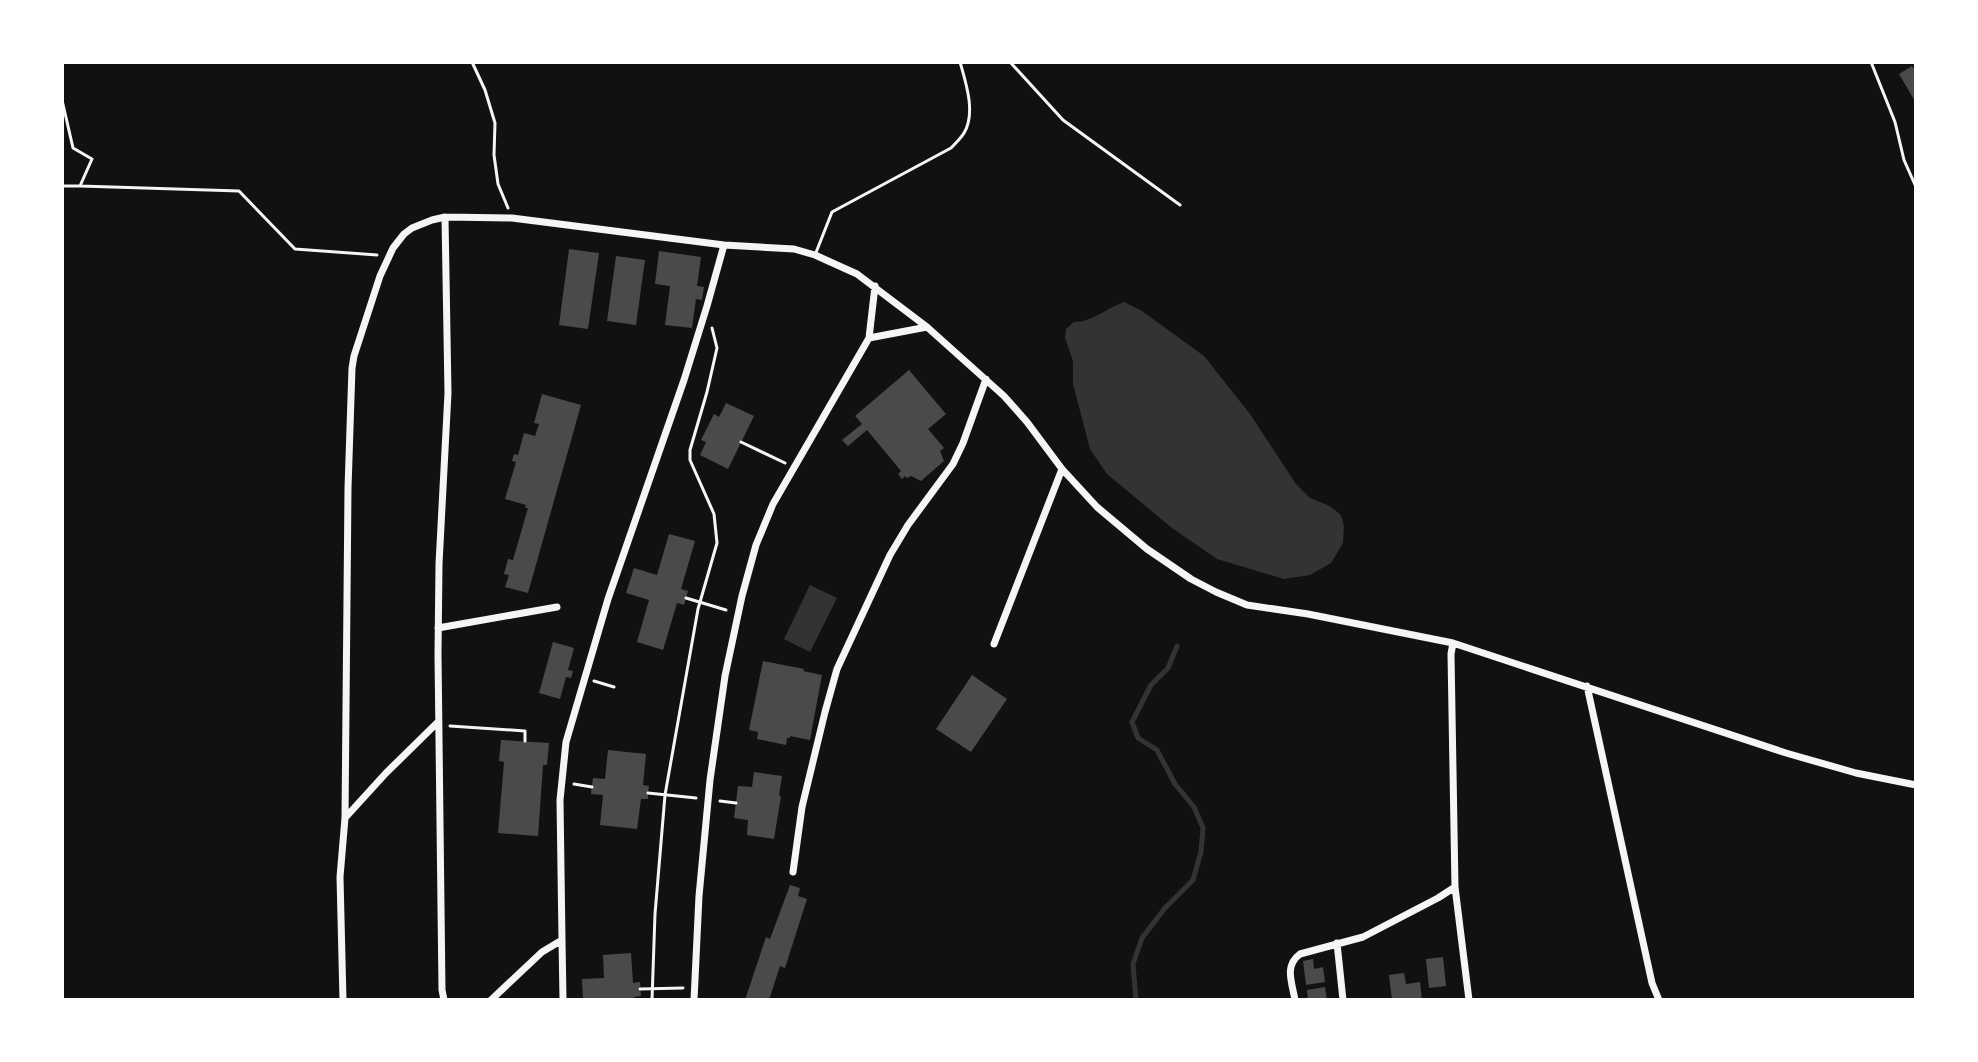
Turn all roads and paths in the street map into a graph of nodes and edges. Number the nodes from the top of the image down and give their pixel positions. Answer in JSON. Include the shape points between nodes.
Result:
{"nodes":[{"id":1,"x":472,"y":62,"type":"edge"},
{"id":2,"x":960,"y":62,"type":"edge"},
{"id":3,"x":1010,"y":62,"type":"edge"},
{"id":4,"x":1871,"y":62,"type":"edge"},
{"id":5,"x":62,"y":100,"type":"edge"},
{"id":6,"x":62,"y":186,"type":"edge"},
{"id":7,"x":80,"y":186,"type":"junction"},
{"id":8,"x":1916,"y":187,"type":"edge"},
{"id":9,"x":1180,"y":205,"type":"dead end"},
{"id":10,"x":445,"y":217,"type":"junction"},
{"id":11,"x":512,"y":218,"type":"junction"},
{"id":12,"x":724,"y":245,"type":"junction"},
{"id":13,"x":815,"y":255,"type":"junction"},
{"id":14,"x":389,"y":256,"type":"junction"},
{"id":15,"x":875,"y":286,"type":"junction"},
{"id":16,"x":707,"y":306,"type":"junction"},
{"id":17,"x":927,"y":327,"type":"junction"},
{"id":18,"x":869,"y":338,"type":"junction"},
{"id":19,"x":986,"y":379,"type":"junction"},
{"id":20,"x":741,"y":442,"type":"dead end"},
{"id":21,"x":793,"y":467,"type":"junction"},
{"id":22,"x":1062,"y":469,"type":"junction"},
{"id":23,"x":686,"y":598,"type":"dead end"},
{"id":24,"x":700,"y":602,"type":"junction"},
{"id":25,"x":557,"y":607,"type":"dead end"},
{"id":26,"x":726,"y":610,"type":"dead end"},
{"id":27,"x":438,"y":628,"type":"junction"},
{"id":28,"x":1453,"y":643,"type":"junction"},
{"id":29,"x":994,"y":644,"type":"dead end"},
{"id":30,"x":589,"y":680,"type":"dead end"},
{"id":31,"x":1587,"y":686,"type":"junction"},
{"id":32,"x":614,"y":687,"type":"dead end"},
{"id":33,"x":438,"y":724,"type":"junction"},
{"id":34,"x":525,"y":741,"type":"dead end"},
{"id":35,"x":568,"y":784,"type":"dead end"},
{"id":36,"x":1916,"y":785,"type":"edge"},
{"id":37,"x":592,"y":787,"type":"dead end"},
{"id":38,"x":648,"y":793,"type":"dead end"},
{"id":39,"x":665,"y":795,"type":"junction"},
{"id":40,"x":694,"y":798,"type":"dead end"},
{"id":41,"x":345,"y":818,"type":"junction"},
{"id":42,"x":793,"y":872,"type":"dead end"},
{"id":43,"x":1455,"y":887,"type":"junction"},
{"id":44,"x":562,"y":940,"type":"junction"},
{"id":45,"x":1337,"y":943,"type":"junction"},
{"id":46,"x":686,"y":988,"type":"dead end"},
{"id":47,"x":640,"y":989,"type":"dead end"},
{"id":48,"x":652,"y":989,"type":"junction"},
{"id":49,"x":1657,"y":999,"type":"edge"},
{"id":50,"x":343,"y":1000,"type":"edge"},
{"id":51,"x":444,"y":1000,"type":"edge"},
{"id":52,"x":491,"y":1000,"type":"edge"},
{"id":53,"x":563,"y":1000,"type":"edge"},
{"id":54,"x":652,"y":1000,"type":"edge"},
{"id":55,"x":694,"y":1000,"type":"edge"},
{"id":56,"x":1295,"y":1000,"type":"edge"},
{"id":57,"x":1343,"y":1000,"type":"edge"},
{"id":58,"x":1469,"y":1000,"type":"edge"}],
"edges":[{"from":1,"to":11,"type":"path","via":[[495,123],[498,184]]},
{"from":2,"to":13,"type":"lane","via":[[969,109],[965,131],[951,148],[832,212]]},
{"from":3,"to":9,"type":"lane","via":[[1063,120]]},
{"from":4,"to":8,"type":"path"},
{"from":5,"to":7,"type":"path","via":[[73,148],[92,159]]},
{"from":6,"to":7,"type":"path"},
{"from":7,"to":14,"type":"path","via":[[239,191],[295,249]]},
{"from":10,"to":11,"type":"street"},
{"from":10,"to":14,"type":"street","via":[[420,223],[404,234]]},
{"from":10,"to":27,"type":"street","via":[[448,393]]},
{"from":11,"to":12,"type":"street"},
{"from":12,"to":13,"type":"street"},
{"from":12,"to":16,"type":"street"},
{"from":13,"to":15,"type":"street"},
{"from":14,"to":41,"type":"street","via":[[352,368]]},
{"from":15,"to":17,"type":"street"},
{"from":15,"to":18,"type":"street"},
{"from":16,"to":24,"type":"path","via":[[717,348],[690,460],[714,514],[717,543]]},
{"from":16,"to":44,"type":"street","via":[[608,599],[566,742],[560,800]]},
{"from":17,"to":18,"type":"street"},
{"from":17,"to":19,"type":"street"},
{"from":18,"to":21,"type":"street"},
{"from":19,"to":22,"type":"street"},
{"from":19,"to":42,"type":"street","via":[[953,464],[890,555],[837,669],[802,807]]},
{"from":20,"to":21,"type":"path"},
{"from":21,"to":55,"type":"street","via":[[756,545],[727,662],[704,836]]},
{"from":22,"to":28,"type":"street","via":[[1147,549],[1216,592],[1247,605]]},
{"from":22,"to":29,"type":"street"},
{"from":23,"to":24,"type":"path"},
{"from":24,"to":26,"type":"path"},
{"from":24,"to":39,"type":"path"},
{"from":25,"to":27,"type":"street"},
{"from":27,"to":33,"type":"street"},
{"from":28,"to":31,"type":"street"},
{"from":28,"to":43,"type":"street"},
{"from":30,"to":32,"type":"path"},
{"from":31,"to":36,"type":"street","via":[[1786,753]]},
{"from":31,"to":49,"type":"street"},
{"from":33,"to":34,"type":"path","via":[[525,731]]},
{"from":33,"to":41,"type":"street"},
{"from":33,"to":51,"type":"street"},
{"from":35,"to":37,"type":"path"},
{"from":38,"to":39,"type":"path"},
{"from":39,"to":40,"type":"path"},
{"from":39,"to":48,"type":"path"},
{"from":41,"to":50,"type":"street","via":[[340,877]]},
{"from":43,"to":45,"type":"street","via":[[1363,937]]},
{"from":43,"to":58,"type":"street"},
{"from":44,"to":52,"type":"street"},
{"from":44,"to":53,"type":"street"},
{"from":45,"to":56,"type":"street","via":[[1292,961]]},
{"from":45,"to":57,"type":"street"},
{"from":46,"to":48,"type":"path"},
{"from":47,"to":48,"type":"path"},
{"from":48,"to":54,"type":"path"}]}
